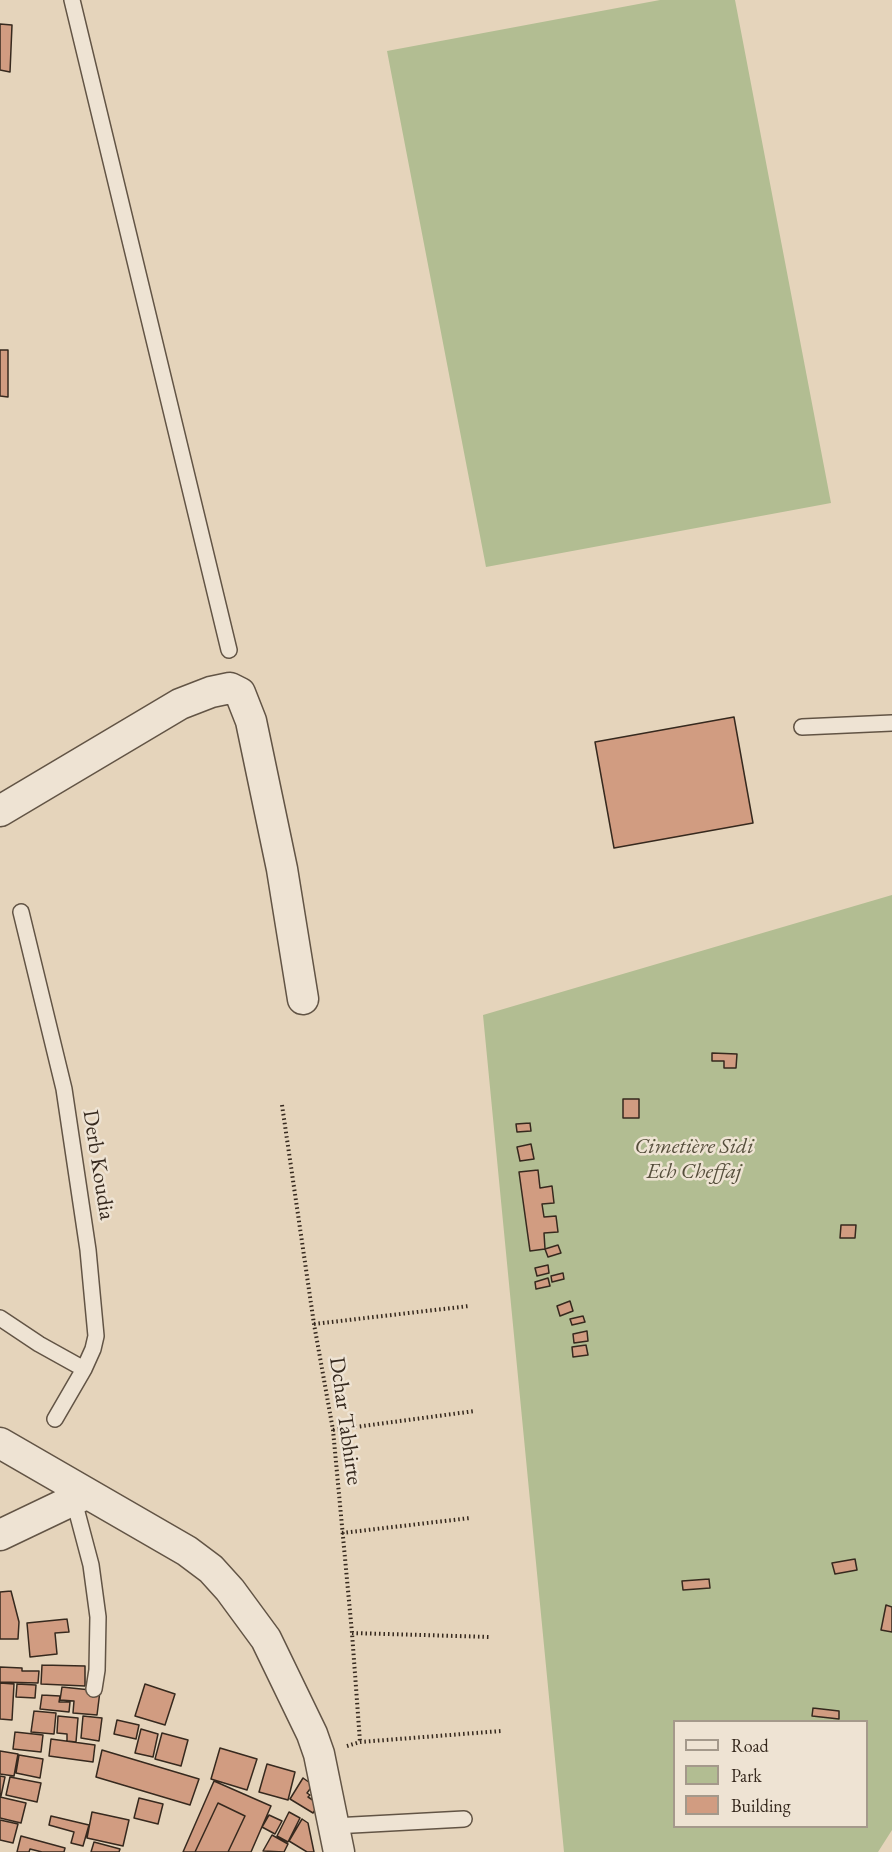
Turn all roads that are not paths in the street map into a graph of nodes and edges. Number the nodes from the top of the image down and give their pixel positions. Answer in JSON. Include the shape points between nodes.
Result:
{"nodes":[{"id":1,"x":72,"y":0,"type":"edge"},
{"id":2,"x":229,"y":650,"type":"dead end"},
{"id":3,"x":892,"y":723,"type":"edge"},
{"id":4,"x":802,"y":727,"type":"dead end"},
{"id":5,"x":0,"y":811,"type":"edge"},
{"id":6,"x":21,"y":912,"type":"dead end"},
{"id":7,"x":303,"y":999,"type":"dead end"},
{"id":8,"x":0,"y":1318,"type":"edge"},
{"id":9,"x":84,"y":1369,"type":"junction"},
{"id":10,"x":55,"y":1419,"type":"dead end"},
{"id":11,"x":0,"y":1443,"type":"edge"},
{"id":12,"x":80,"y":1497,"type":"junction"},
{"id":13,"x":0,"y":1534,"type":"edge"},
{"id":14,"x":94,"y":1689,"type":"dead end"},
{"id":15,"x":464,"y":1819,"type":"dead end"},
{"id":16,"x":337,"y":1839,"type":"edge"}],
"edges":[{"from":1,"to":2,"type":"lane"},
{"from":3,"to":4,"type":"lane"},
{"from":5,"to":7,"type":"street","via":[[180,704],[231,688],[240,693],[251,721],[282,869]]},
{"from":6,"to":9,"type":"lane","name":"Derb Koudia","via":[[64,1089],[88,1250],[96,1336]]},
{"from":8,"to":9,"type":"lane"},
{"from":9,"to":10,"type":"lane","name":"Derb Koudia"},
{"from":11,"to":12,"type":"street"},
{"from":12,"to":13,"type":"street"},
{"from":12,"to":14,"type":"lane","via":[[98,1617]]},
{"from":12,"to":16,"type":"street","via":[[187,1551],[230,1590],[266,1639],[293,1692],[319,1754]]},
{"from":15,"to":16,"type":"lane"}]}
